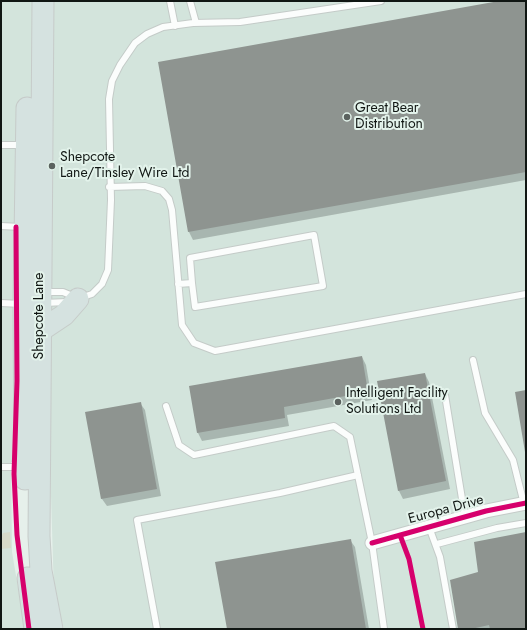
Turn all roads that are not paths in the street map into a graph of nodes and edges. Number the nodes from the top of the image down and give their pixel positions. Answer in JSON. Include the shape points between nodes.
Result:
{"nodes":[{"id":1,"x":28,"y":1,"type":"edge"},
{"id":2,"x":43,"y":1,"type":"edge"},
{"id":3,"x":170,"y":1,"type":"edge"},
{"id":4,"x":190,"y":1,"type":"edge"},
{"id":5,"x":381,"y":1,"type":"edge"},
{"id":6,"x":196,"y":23,"type":"junction"},
{"id":7,"x":175,"y":26,"type":"junction"},
{"id":8,"x":1,"y":145,"type":"edge"},
{"id":9,"x":34,"y":146,"type":"junction"},
{"id":10,"x":109,"y":187,"type":"junction"},
{"id":11,"x":1,"y":226,"type":"edge"},
{"id":12,"x":25,"y":227,"type":"junction"},
{"id":13,"x":192,"y":282,"type":"junction"},
{"id":14,"x":178,"y":284,"type":"junction"},
{"id":15,"x":526,"y":294,"type":"edge"},
{"id":16,"x":32,"y":298,"type":"junction"},
{"id":17,"x":78,"y":299,"type":"junction"},
{"id":18,"x":1,"y":303,"type":"edge"},
{"id":19,"x":40,"y":331,"type":"junction"},
{"id":20,"x":473,"y":360,"type":"dead end"},
{"id":21,"x":446,"y":394,"type":"dead end"},
{"id":22,"x":166,"y":406,"type":"dead end"},
{"id":23,"x":1,"y":467,"type":"edge"},
{"id":24,"x":25,"y":467,"type":"junction"},
{"id":25,"x":358,"y":475,"type":"junction"},
{"id":26,"x":525,"y":504,"type":"edge"},
{"id":27,"x":465,"y":517,"type":"junction"},
{"id":28,"x":526,"y":523,"type":"edge"},
{"id":29,"x":429,"y":527,"type":"junction"},
{"id":30,"x":372,"y":543,"type":"junction"},
{"id":31,"x":437,"y":544,"type":"junction"},
{"id":32,"x":35,"y":629,"type":"edge"},
{"id":33,"x":52,"y":629,"type":"edge"},
{"id":34,"x":157,"y":629,"type":"edge"},
{"id":35,"x":384,"y":629,"type":"edge"},
{"id":36,"x":453,"y":629,"type":"edge"}],
"edges":[{"from":1,"to":9,"type":"highway","name":"Shepcote Lane"},
{"from":2,"to":9,"type":"highway","name":"Shepcote Lane"},
{"from":3,"to":7,"type":"lane"},
{"from":4,"to":6,"type":"lane"},
{"from":5,"to":6,"type":"lane","via":[[240,22]]},
{"from":6,"to":7,"type":"lane"},
{"from":7,"to":10,"type":"lane","via":[[163,27],[135,43],[112,81],[109,99]]},
{"from":8,"to":9,"type":"lane"},
{"from":9,"to":12,"type":"highway","name":"Shepcote Lane"},
{"from":9,"to":16,"type":"highway","name":"Shepcote Lane"},
{"from":10,"to":14,"type":"lane","via":[[145,186],[162,191],[169,199]]},
{"from":10,"to":17,"type":"lane","via":[[111,219],[108,270],[102,284],[92,294]]},
{"from":11,"to":12,"type":"lane"},
{"from":12,"to":16,"type":"highway","name":"Shepcote Lane"},
{"from":13,"to":13,"type":"lane","via":[[190,258],[314,236],[323,286],[195,307]]},
{"from":13,"to":14,"type":"lane"},
{"from":14,"to":15,"type":"lane","via":[[182,325],[194,343],[215,351]]},
{"from":16,"to":17,"type":"lane","via":[[64,303]]},
{"from":16,"to":17,"type":"lane","via":[[63,292]]},
{"from":16,"to":18,"type":"lane"},
{"from":16,"to":19,"type":"highway","name":"Shepcote Lane"},
{"from":16,"to":24,"type":"highway","name":"Shepcote Lane"},
{"from":17,"to":19,"type":"highway","via":[[64,315]]},
{"from":19,"to":33,"type":"highway","name":"Shepcote Lane","via":[[39,536],[41,571]]},
{"from":20,"to":26,"type":"lane","via":[[485,413],[513,460]]},
{"from":21,"to":27,"type":"lane"},
{"from":22,"to":25,"type":"lane","via":[[179,445],[194,455],[334,426],[350,437]]},
{"from":23,"to":24,"type":"lane"},
{"from":24,"to":32,"type":"highway","name":"Shepcote Lane","via":[[29,589]]},
{"from":25,"to":30,"type":"lane"},
{"from":25,"to":34,"type":"lane","via":[[137,520]]},
{"from":26,"to":27,"type":"street","name":"Europa Drive"},
{"from":27,"to":29,"type":"street","name":"Europa Drive"},
{"from":28,"to":31,"type":"lane"},
{"from":29,"to":30,"type":"street","name":"Europa Drive"},
{"from":29,"to":31,"type":"lane"},
{"from":30,"to":35,"type":"lane"},
{"from":31,"to":36,"type":"lane"}]}
